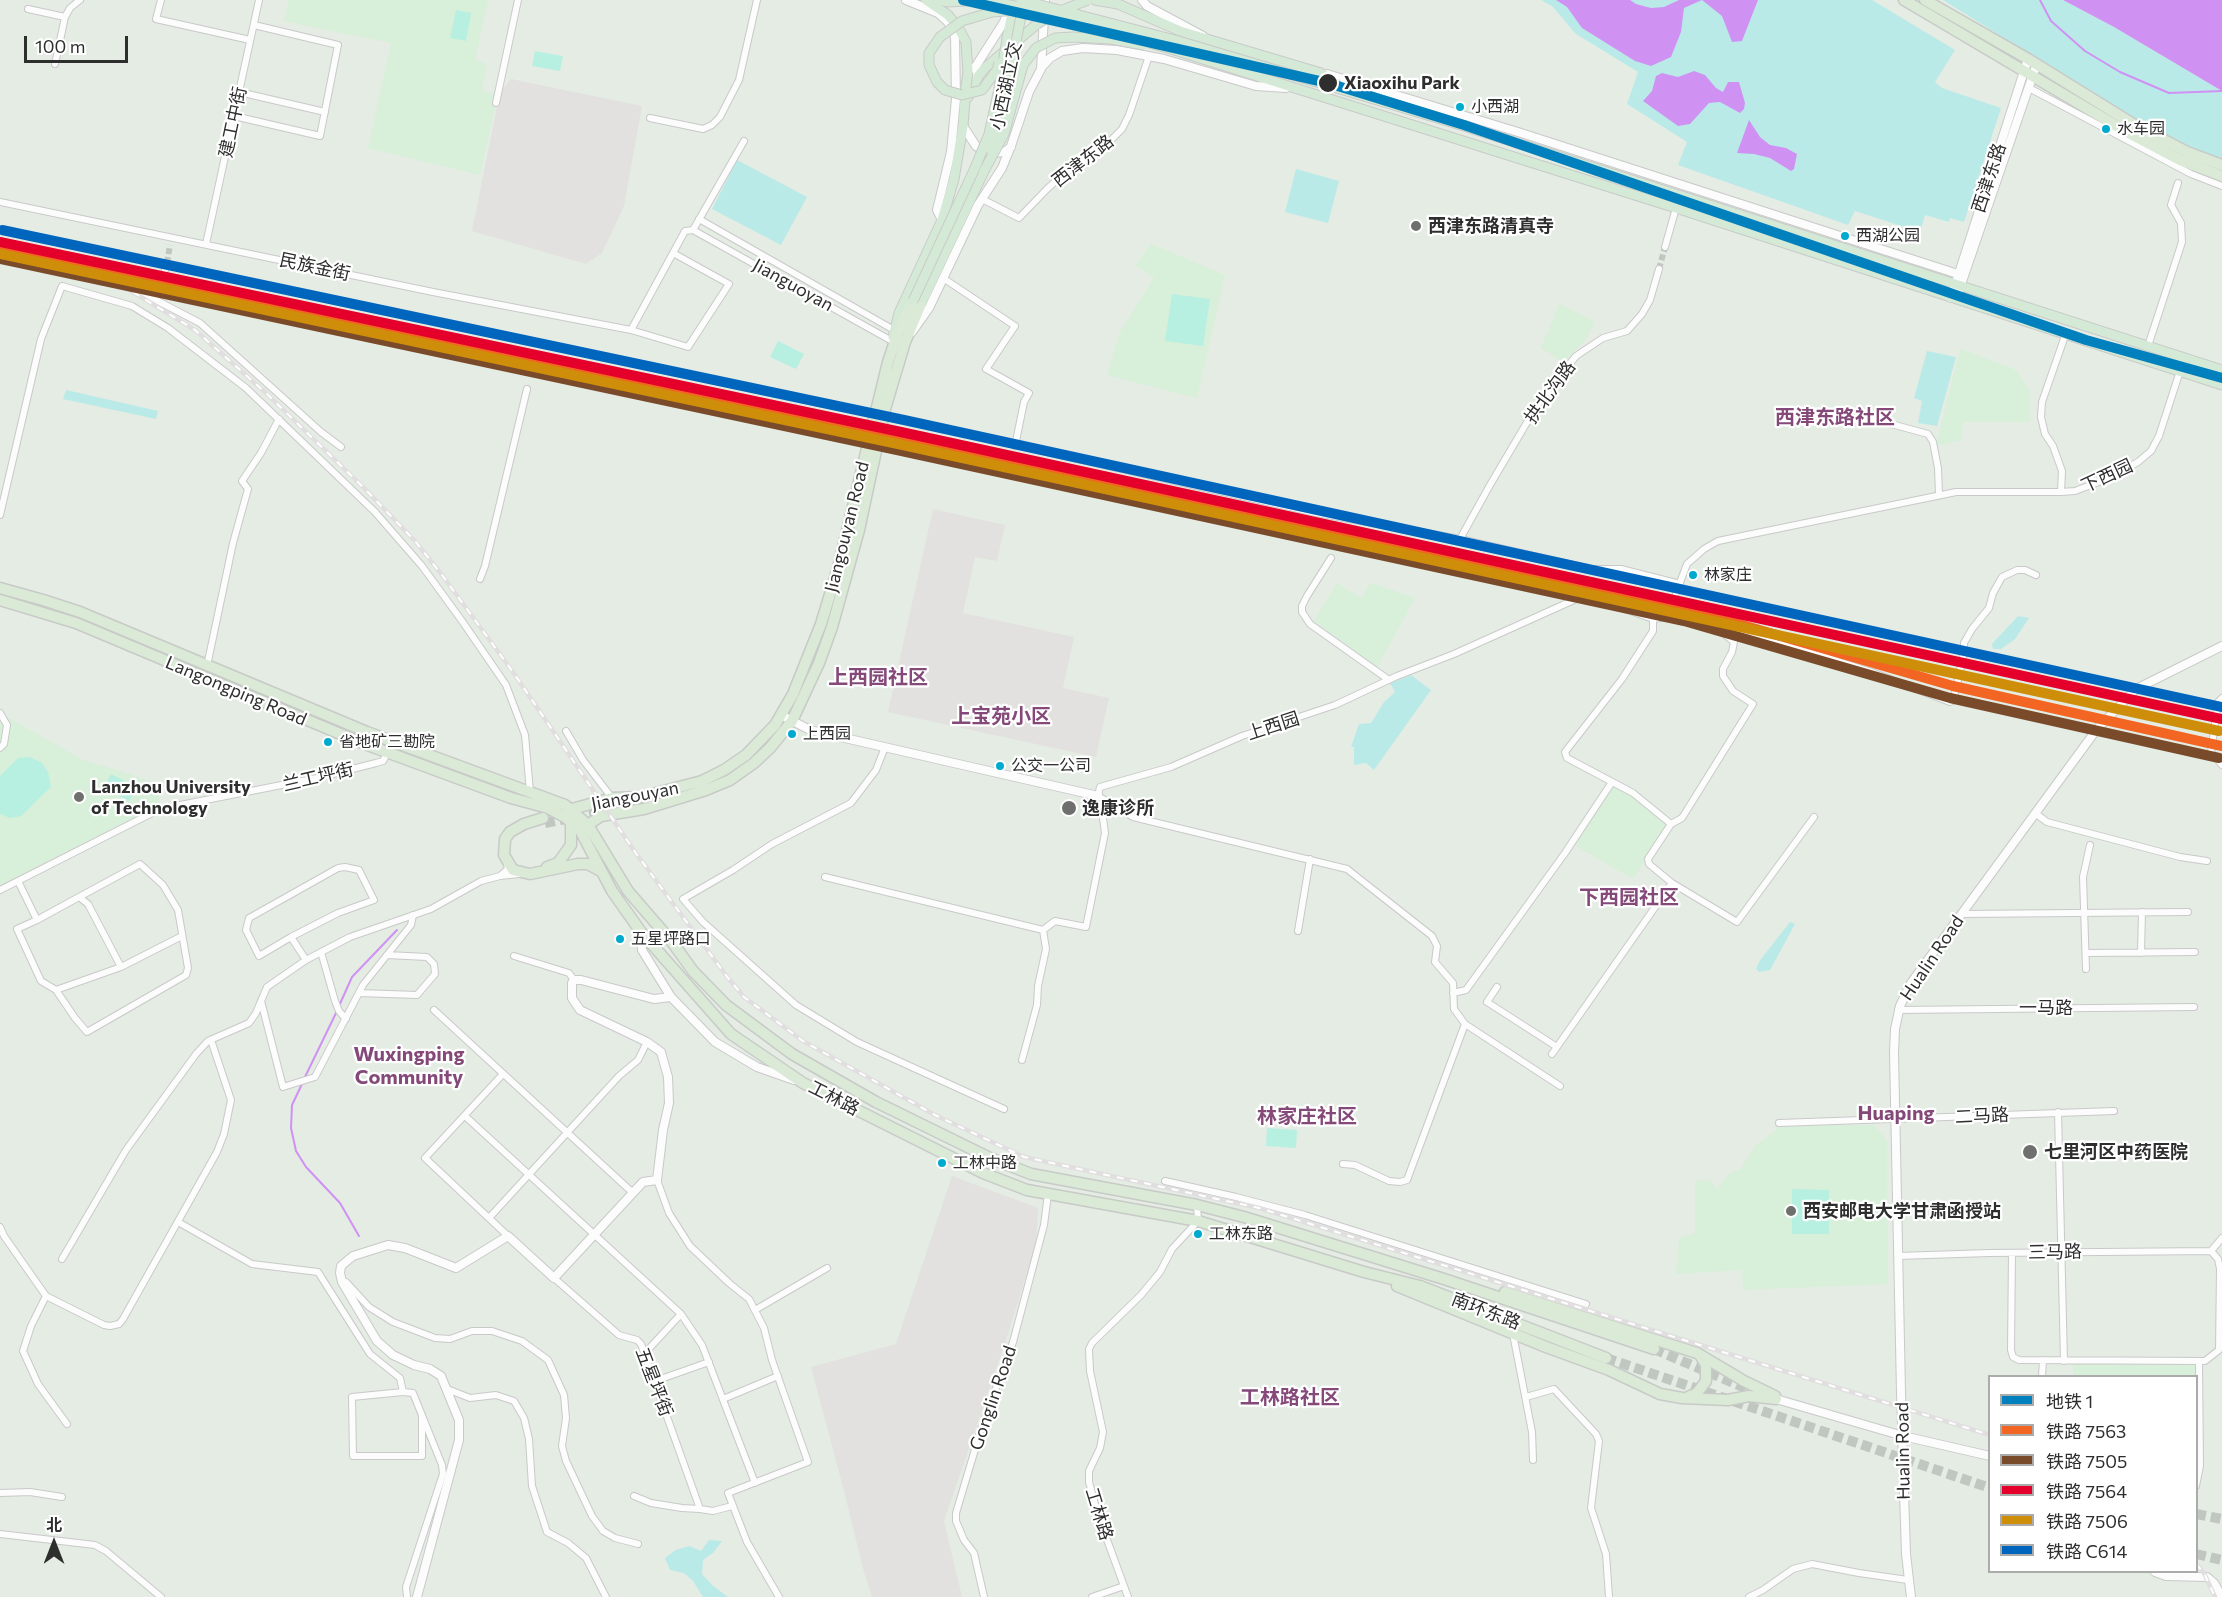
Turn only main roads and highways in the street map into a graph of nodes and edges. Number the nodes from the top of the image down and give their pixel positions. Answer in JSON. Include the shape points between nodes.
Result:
{"nodes":[{"id":1,"x":926,"y":0,"type":"edge"},
{"id":2,"x":939,"y":0,"type":"edge"},
{"id":3,"x":984,"y":0,"type":"edge"},
{"id":4,"x":1016,"y":0,"type":"edge"},
{"id":5,"x":1088,"y":0,"type":"edge"},
{"id":6,"x":1095,"y":0,"type":"edge"},
{"id":7,"x":1105,"y":0,"type":"edge"},
{"id":8,"x":1125,"y":0,"type":"edge"},
{"id":9,"x":1904,"y":0,"type":"edge"},
{"id":10,"x":1925,"y":0,"type":"edge"},
{"id":11,"x":1027,"y":4,"type":"edge"},
{"id":12,"x":1146,"y":16,"type":"junction"},
{"id":13,"x":1007,"y":38,"type":"junction"},
{"id":14,"x":1173,"y":44,"type":"junction"},
{"id":15,"x":1230,"y":68,"type":"junction"},
{"id":16,"x":1347,"y":90,"type":"junction"},
{"id":17,"x":963,"y":107,"type":"junction"},
{"id":18,"x":2222,"y":165,"type":"edge"},
{"id":19,"x":984,"y":171,"type":"junction"},
{"id":20,"x":2222,"y":176,"type":"edge"},
{"id":21,"x":917,"y":303,"type":"junction"},
{"id":22,"x":890,"y":354,"type":"junction"},
{"id":23,"x":2222,"y":370,"type":"edge"},
{"id":24,"x":2222,"y":385,"type":"edge"},
{"id":25,"x":0,"y":588,"type":"edge"},
{"id":26,"x":0,"y":600,"type":"edge"},
{"id":27,"x":781,"y":715,"type":"joint"},
{"id":28,"x":792,"y":721,"type":"joint"},
{"id":29,"x":685,"y":796,"type":"junction"},
{"id":30,"x":595,"y":803,"type":"junction"},
{"id":31,"x":610,"y":804,"type":"junction"},
{"id":32,"x":572,"y":809,"type":"junction"},
{"id":33,"x":601,"y":816,"type":"junction"},
{"id":34,"x":571,"y":822,"type":"junction"},
{"id":35,"x":588,"y":825,"type":"junction"},
{"id":36,"x":600,"y":870,"type":"junction"},
{"id":37,"x":1364,"y":1272,"type":"junction"},
{"id":38,"x":1444,"y":1279,"type":"junction"},
{"id":39,"x":1654,"y":1349,"type":"tunnel mouth"},
{"id":40,"x":1697,"y":1353,"type":"junction"},
{"id":41,"x":1606,"y":1358,"type":"tunnel mouth"},
{"id":42,"x":1682,"y":1398,"type":"junction"}],
"edges":[{"from":1,"to":17,"type":"main road","bridge":true,"via":[[948,15],[966,42],[968,72]]},
{"from":2,"to":3,"type":"main road"},
{"from":3,"to":11,"type":"main road","bridge":true},
{"from":4,"to":13,"type":"main road","name":"小西湖立交","bridge":true},
{"from":4,"to":14,"type":"main road","bridge":true},
{"from":5,"to":17,"type":"main road","bridge":true,"via":[[1036,24],[986,67]]},
{"from":6,"to":7,"type":"main road"},
{"from":7,"to":12,"type":"main road"},
{"from":8,"to":12,"type":"main road"},
{"from":9,"to":20,"type":"highway","via":[[2127,132],[2180,160]]},
{"from":10,"to":18,"type":"highway","via":[[2133,124]]},
{"from":11,"to":13,"type":"main road","bridge":true,"via":[[974,16],[951,27],[929,54],[932,74],[945,90],[962,95],[982,90],[997,70]]},
{"from":11,"to":14,"type":"main road","bridge":true},
{"from":11,"to":19,"type":"main road","name":"小西湖立交","bridge":true,"via":[[1001,121]]},
{"from":12,"to":16,"type":"main road","via":[[1180,31],[1321,73]]},
{"from":13,"to":21,"type":"main road","bridge":true,"via":[[989,134]]},
{"from":14,"to":15,"type":"main road"},
{"from":14,"to":16,"type":"main road"},
{"from":15,"to":19,"type":"main road","bridge":true,"via":[[1144,45],[1103,38],[1055,38],[1036,48],[1023,65],[1004,134]]},
{"from":15,"to":24,"type":"main road"},
{"from":16,"to":23,"type":"main road","via":[[1960,280]]},
{"from":17,"to":22,"type":"main road","via":[[954,179],[942,220],[899,313]]},
{"from":19,"to":21,"type":"main road"},
{"from":21,"to":22,"type":"highway","name":"Jiangouyan Road"},
{"from":21,"to":28,"type":"highway","name":"Jiangouyan Road","via":[[883,415],[859,530],[832,627]]},
{"from":22,"to":27,"type":"highway","name":"Jiangouyan Road","via":[[832,588],[808,659]]},
{"from":25,"to":32,"type":"highway","name":"Langongping Road","via":[[80,612],[393,743]]},
{"from":26,"to":34,"type":"highway","name":"Langongping Road","via":[[76,623],[388,754],[548,808]]},
{"from":27,"to":31,"type":"highway","name":"Jiangouyan","via":[[762,741],[724,770],[702,781]]},
{"from":28,"to":29,"type":"highway","name":"Jiangouyan","via":[[754,764],[730,780]]},
{"from":29,"to":31,"type":"highway"},
{"from":29,"to":33,"type":"highway","name":"Jiangouyan","via":[[644,809]]},
{"from":30,"to":31,"type":"highway","name":"Jiangouyan"},
{"from":30,"to":32,"type":"highway","name":"Jiangouyan"},
{"from":30,"to":33,"type":"highway","via":[[594,812]]},
{"from":32,"to":35,"type":"highway","name":"工林路"},
{"from":33,"to":35,"type":"highway","name":"Jiangouyan"},
{"from":34,"to":36,"type":"highway","name":"工林路"},
{"from":34,"to":36,"type":"highway","via":[[571,845],[558,863],[533,870],[514,864],[509,848],[513,835],[544,821],[524,824],[510,832],[503,848],[507,863],[523,874],[578,864]]},
{"from":35,"to":38,"type":"highway","name":"工林路","via":[[628,891],[726,1005],[792,1054],[876,1102],[1011,1168],[1244,1217]]},
{"from":36,"to":37,"type":"highway","name":"工林路","via":[[641,932],[731,1034],[803,1083],[1005,1183],[1198,1221]]},
{"from":37,"to":41,"type":"highway","name":"南环东路","via":[[1420,1286]]},
{"from":37,"to":42,"type":"highway","via":[[1660,1394]]},
{"from":38,"to":39,"type":"highway","name":"南环东路"},
{"from":38,"to":40,"type":"highway","via":[[1477,1283]]},
{"from":40,"to":42,"type":"highway","via":[[1706,1365],[1706,1381],[1697,1393]]},
{"from":40,"to":42,"type":"highway","via":[[1776,1398]]}]}
